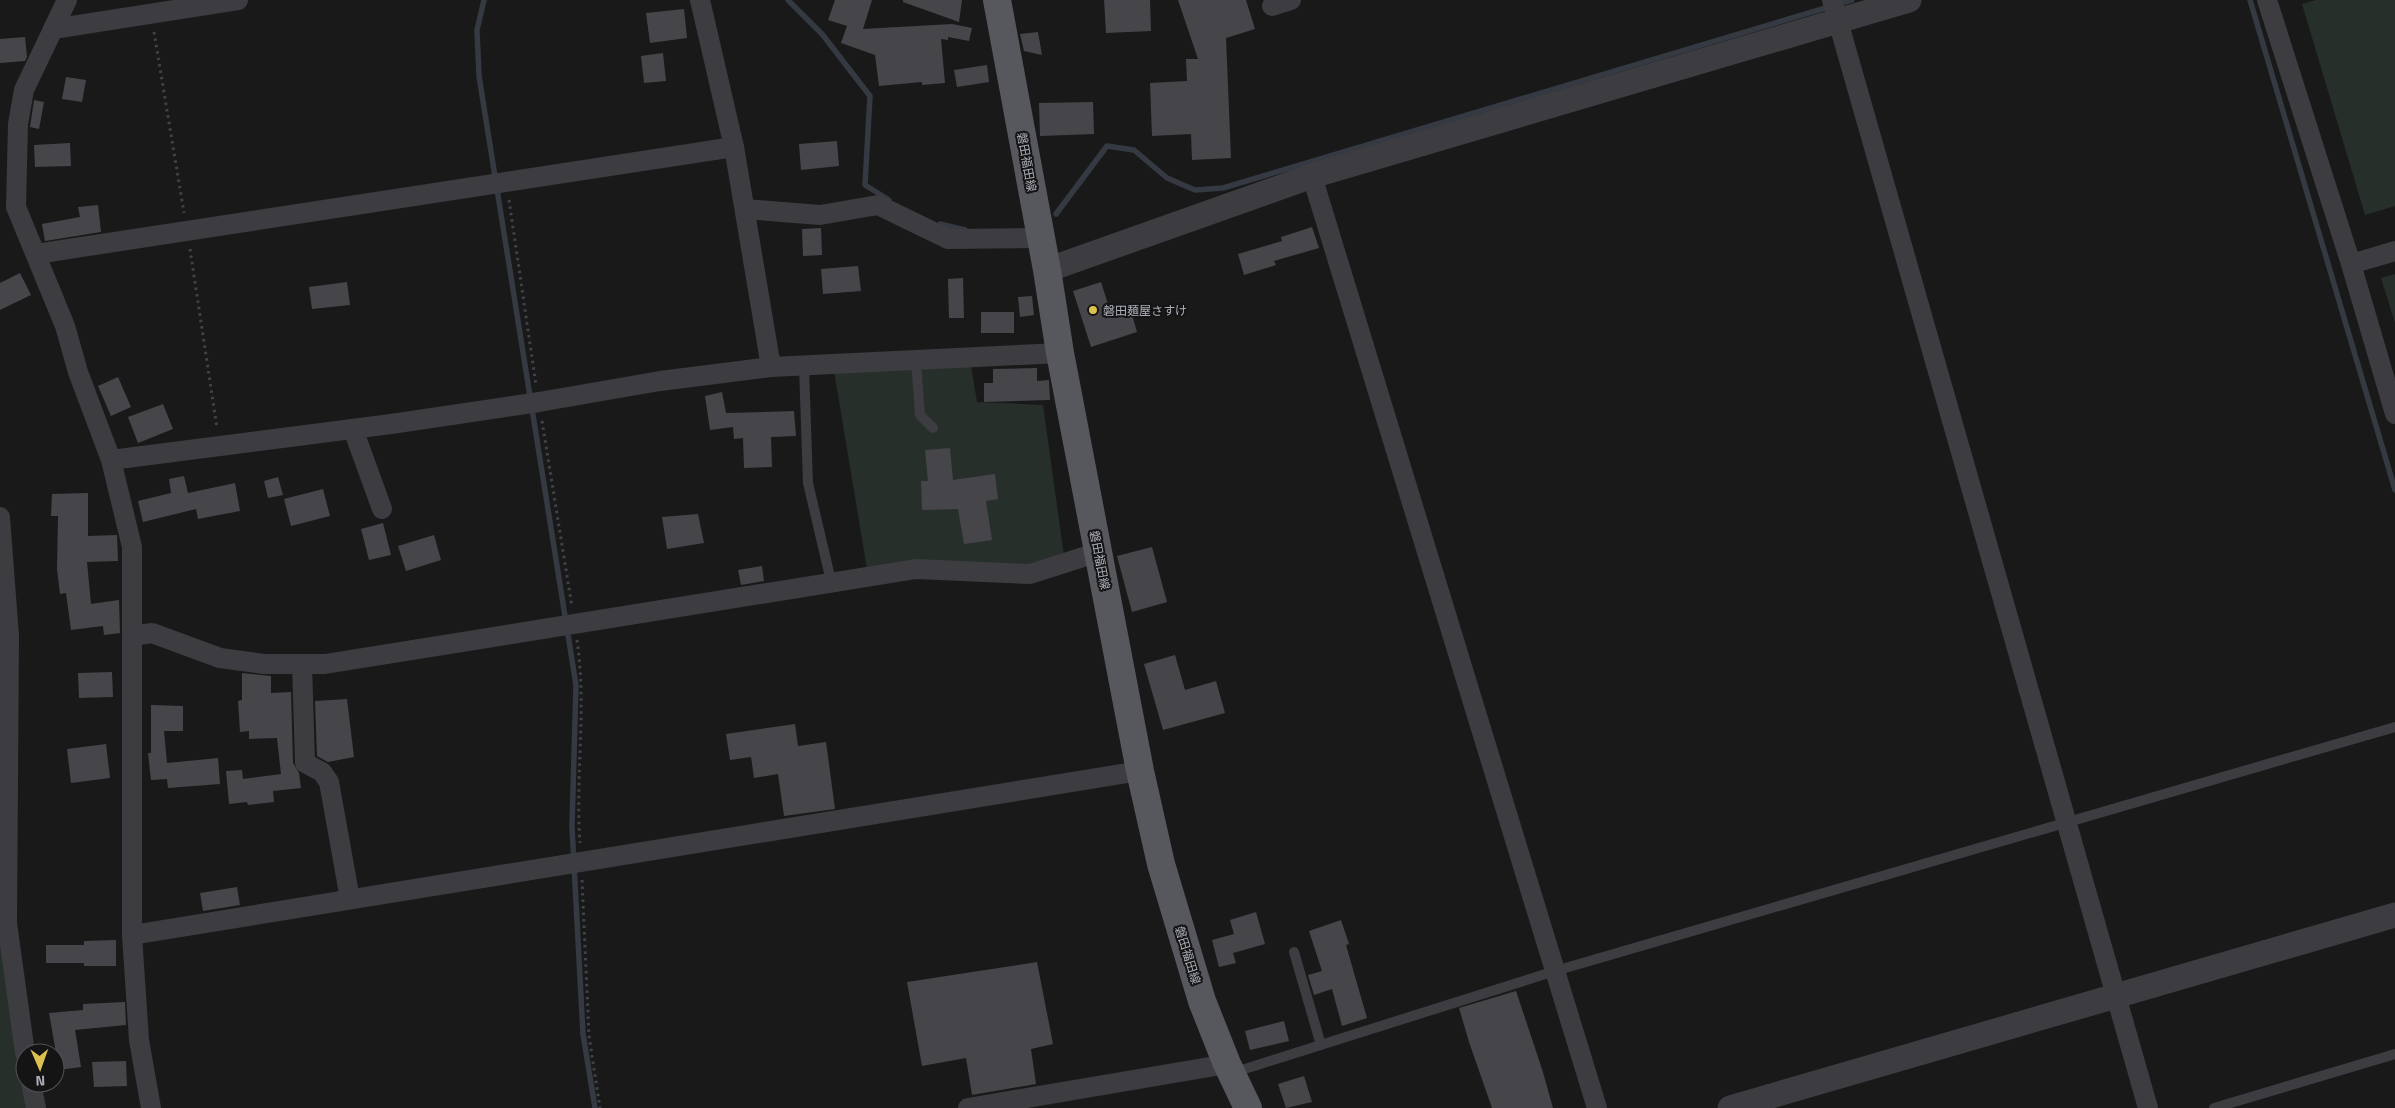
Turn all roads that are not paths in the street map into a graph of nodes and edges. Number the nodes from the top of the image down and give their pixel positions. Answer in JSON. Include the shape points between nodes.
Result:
{"nodes":[{"id":1,"x":67,"y":0,"type":"edge"},
{"id":2,"x":238,"y":0,"type":"edge"},
{"id":3,"x":700,"y":0,"type":"edge"},
{"id":4,"x":997,"y":0,"type":"edge"},
{"id":5,"x":1291,"y":0,"type":"edge"},
{"id":6,"x":1909,"y":0,"type":"edge"},
{"id":7,"x":2267,"y":0,"type":"edge"},
{"id":8,"x":1272,"y":6,"type":"dead end"},
{"id":9,"x":1836,"y":10,"type":"edge"},
{"id":10,"x":53,"y":29,"type":"junction"},
{"id":11,"x":734,"y":147,"type":"junction"},
{"id":12,"x":1312,"y":176,"type":"junction"},
{"id":13,"x":745,"y":209,"type":"junction"},
{"id":14,"x":1041,"y":238,"type":"junction"},
{"id":15,"x":2395,"y":251,"type":"edge"},
{"id":16,"x":36,"y":254,"type":"junction"},
{"id":17,"x":2351,"y":264,"type":"junction"},
{"id":18,"x":1047,"y":270,"type":"junction"},
{"id":19,"x":1060,"y":353,"type":"junction"},
{"id":20,"x":916,"y":361,"type":"junction"},
{"id":21,"x":804,"y":366,"type":"junction"},
{"id":22,"x":771,"y":367,"type":"junction"},
{"id":23,"x":2395,"y":414,"type":"edge"},
{"id":24,"x":933,"y":428,"type":"dead end"},
{"id":25,"x":353,"y":429,"type":"junction"},
{"id":26,"x":111,"y":460,"type":"junction"},
{"id":27,"x":382,"y":509,"type":"dead end"},
{"id":28,"x":0,"y":516,"type":"edge"},
{"id":29,"x":1099,"y":552,"type":"junction"},
{"id":30,"x":831,"y":581,"type":"junction"},
{"id":31,"x":132,"y":636,"type":"junction"},
{"id":32,"x":302,"y":664,"type":"junction"},
{"id":33,"x":2395,"y":728,"type":"edge"},
{"id":34,"x":1140,"y":772,"type":"junction"},
{"id":35,"x":2066,"y":824,"type":"junction"},
{"id":36,"x":350,"y":900,"type":"junction"},
{"id":37,"x":2395,"y":915,"type":"edge"},
{"id":38,"x":132,"y":935,"type":"junction"},
{"id":39,"x":1294,"y":952,"type":"dead end"},
{"id":40,"x":1555,"y":971,"type":"junction"},
{"id":41,"x":2115,"y":997,"type":"junction"},
{"id":42,"x":24,"y":1043,"type":"edge"},
{"id":43,"x":1321,"y":1045,"type":"junction"},
{"id":44,"x":2395,"y":1054,"type":"edge"},
{"id":45,"x":1229,"y":1068,"type":"junction"},
{"id":46,"x":33,"y":1093,"type":"edge"},
{"id":47,"x":1025,"y":1103,"type":"edge"},
{"id":48,"x":36,"y":1108,"type":"edge"},
{"id":49,"x":151,"y":1108,"type":"edge"},
{"id":50,"x":968,"y":1108,"type":"edge"},
{"id":51,"x":1248,"y":1108,"type":"edge"},
{"id":52,"x":1596,"y":1108,"type":"edge"},
{"id":53,"x":1730,"y":1108,"type":"edge"},
{"id":54,"x":2148,"y":1108,"type":"edge"},
{"id":55,"x":2214,"y":1108,"type":"edge"}],
"edges":[{"from":1,"to":10,"type":"street"},
{"from":2,"to":10,"type":"street"},
{"from":3,"to":11,"type":"street"},
{"from":4,"to":14,"type":"main road","name":"磐田福田線"},
{"from":5,"to":8,"type":"street"},
{"from":6,"to":9,"type":"street"},
{"from":7,"to":17,"type":"street"},
{"from":9,"to":12,"type":"street"},
{"from":9,"to":35,"type":"street"},
{"from":10,"to":16,"type":"street","via":[[24,90],[18,124],[16,207]]},
{"from":11,"to":13,"type":"street"},
{"from":11,"to":16,"type":"street"},
{"from":12,"to":18,"type":"street"},
{"from":12,"to":40,"type":"street"},
{"from":13,"to":14,"type":"street","via":[[820,215],[878,205],[948,239]]},
{"from":13,"to":22,"type":"street"},
{"from":14,"to":18,"type":"main road","name":"磐田福田線"},
{"from":15,"to":17,"type":"street"},
{"from":16,"to":26,"type":"street","via":[[66,326],[78,372]]},
{"from":17,"to":23,"type":"street"},
{"from":18,"to":19,"type":"main road","name":"磐田福田線"},
{"from":19,"to":20,"type":"street"},
{"from":19,"to":29,"type":"main road","name":"磐田福田線"},
{"from":20,"to":21,"type":"street"},
{"from":20,"to":24,"type":"lane","via":[[920,415]]},
{"from":21,"to":22,"type":"street"},
{"from":21,"to":30,"type":"lane","via":[[808,483]]},
{"from":22,"to":25,"type":"street"},
{"from":25,"to":26,"type":"street"},
{"from":25,"to":27,"type":"street"},
{"from":26,"to":31,"type":"street","via":[[132,547]]},
{"from":28,"to":42,"type":"street","via":[[9,636],[7,923]]},
{"from":29,"to":30,"type":"street","via":[[1030,574],[916,569]]},
{"from":29,"to":34,"type":"main road","name":"磐田福田線"},
{"from":30,"to":32,"type":"street","via":[[325,664]]},
{"from":31,"to":32,"type":"street","via":[[152,633],[220,658],[264,664]]},
{"from":31,"to":38,"type":"street"},
{"from":32,"to":36,"type":"street","via":[[305,763],[322,772],[329,782]]},
{"from":33,"to":35,"type":"lane"},
{"from":34,"to":36,"type":"street"},
{"from":34,"to":45,"type":"main road","name":"磐田福田線","via":[[1180,930],[1202,1001]]},
{"from":35,"to":40,"type":"lane"},
{"from":35,"to":41,"type":"street"},
{"from":36,"to":38,"type":"street"},
{"from":37,"to":41,"type":"street"},
{"from":38,"to":49,"type":"street","via":[[139,1040]]},
{"from":39,"to":43,"type":"lane"},
{"from":40,"to":43,"type":"lane"},
{"from":40,"to":52,"type":"street"},
{"from":41,"to":53,"type":"street"},
{"from":41,"to":54,"type":"street"},
{"from":43,"to":45,"type":"lane"},
{"from":44,"to":55,"type":"lane"},
{"from":45,"to":47,"type":"street"},
{"from":45,"to":51,"type":"main road","name":"磐田福田線"},
{"from":46,"to":48,"type":"street"},
{"from":47,"to":50,"type":"street"}]}
